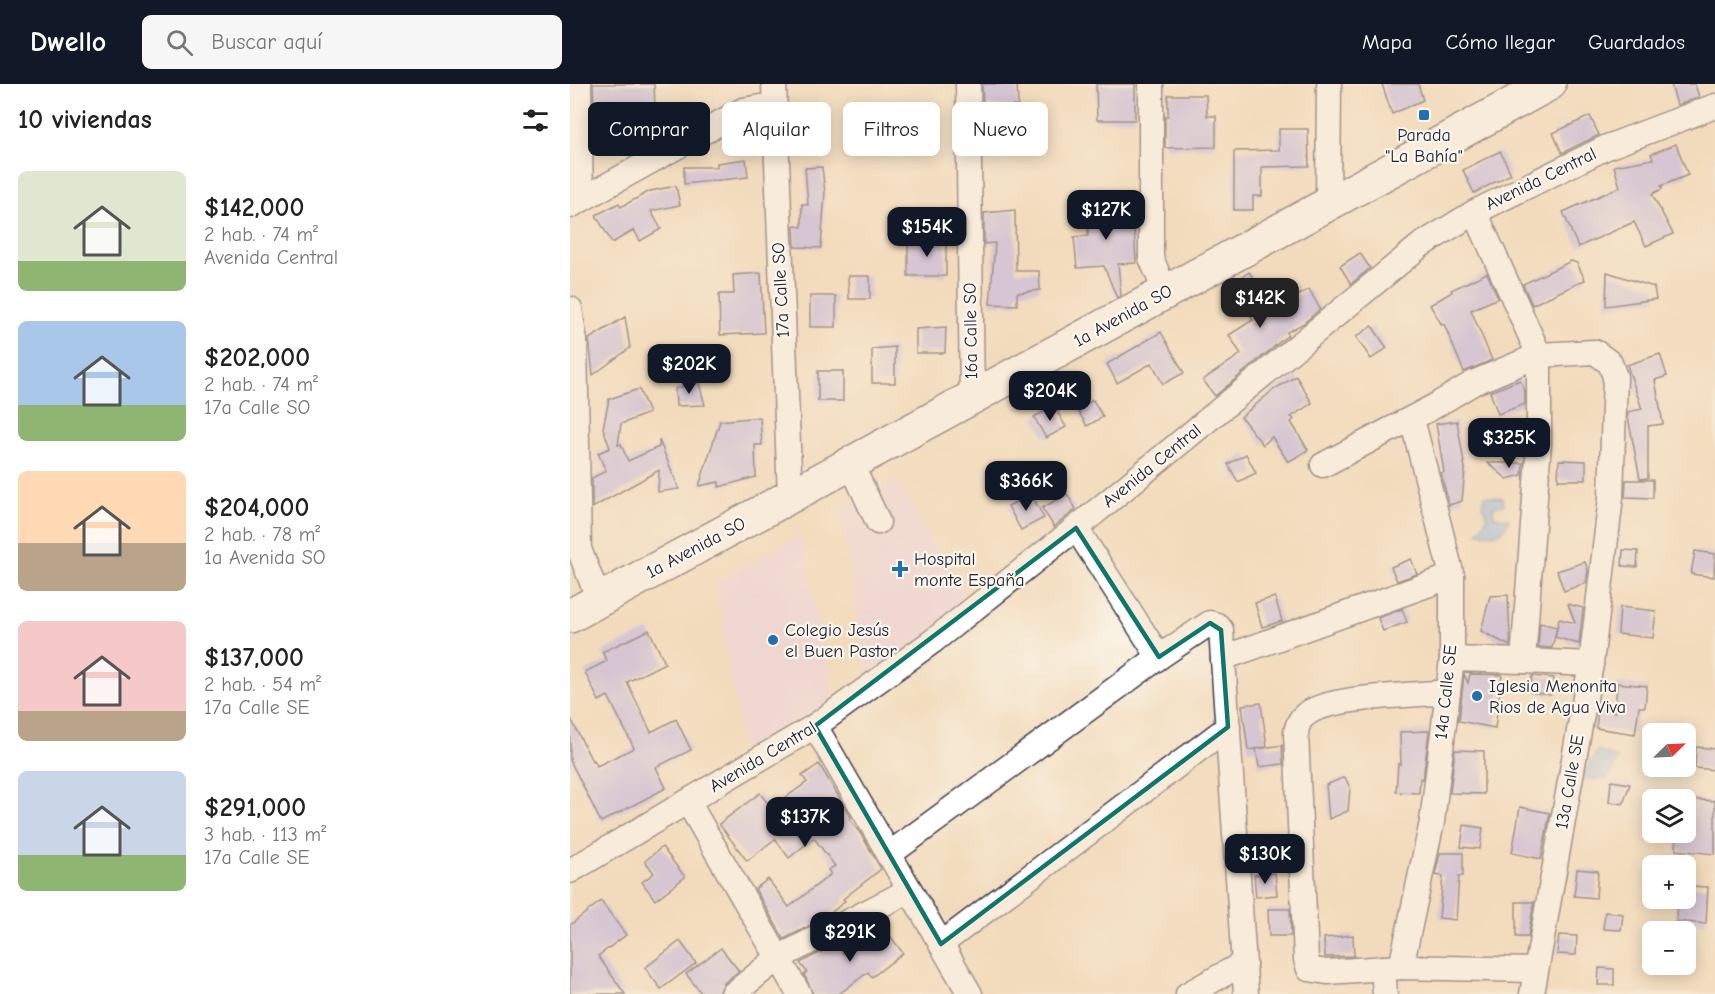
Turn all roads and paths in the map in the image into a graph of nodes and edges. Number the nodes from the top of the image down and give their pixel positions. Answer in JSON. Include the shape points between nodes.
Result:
{"nodes":[{"id":1,"x":579,"y":84,"type":"edge"},
{"id":2,"x":969,"y":84,"type":"edge"},
{"id":3,"x":1151,"y":84,"type":"edge"},
{"id":4,"x":1329,"y":84,"type":"edge"},
{"id":5,"x":1549,"y":84,"type":"edge"},
{"id":6,"x":773,"y":94,"type":"edge"},
{"id":7,"x":1715,"y":106,"type":"edge"},
{"id":8,"x":575,"y":203,"type":"edge"},
{"id":9,"x":1328,"y":203,"type":"junction"},
{"id":10,"x":1475,"y":212,"type":"junction"},
{"id":11,"x":1166,"y":293,"type":"junction"},
{"id":12,"x":570,"y":309,"type":"edge"},
{"id":13,"x":1539,"y":355,"type":"junction"},
{"id":14,"x":972,"y":399,"type":"junction"},
{"id":15,"x":1412,"y":419,"type":"junction"},
{"id":16,"x":851,"y":464,"type":"junction"},
{"id":17,"x":1323,"y":465,"type":"dead end"},
{"id":18,"x":790,"y":497,"type":"junction"},
{"id":19,"x":878,"y":522,"type":"dead end"},
{"id":20,"x":1076,"y":528,"type":"junction"},
{"id":21,"x":1452,"y":576,"type":"junction"},
{"id":22,"x":600,"y":600,"type":"junction"},
{"id":23,"x":570,"y":616,"type":"edge"},
{"id":24,"x":1158,"y":657,"type":"junction"},
{"id":25,"x":1223,"y":658,"type":"junction"},
{"id":26,"x":1452,"y":659,"type":"junction"},
{"id":27,"x":1522,"y":661,"type":"junction"},
{"id":28,"x":1591,"y":664,"type":"junction"},
{"id":29,"x":1448,"y":692,"type":"junction"},
{"id":30,"x":815,"y":726,"type":"junction"},
{"id":31,"x":1228,"y":727,"type":"junction"},
{"id":32,"x":688,"y":802,"type":"junction"},
{"id":33,"x":888,"y":855,"type":"junction"},
{"id":34,"x":570,"y":871,"type":"edge"},
{"id":35,"x":910,"y":891,"type":"junction"},
{"id":36,"x":941,"y":944,"type":"junction"},
{"id":37,"x":778,"y":958,"type":"junction"},
{"id":38,"x":1244,"y":963,"type":"junction"},
{"id":39,"x":1392,"y":967,"type":"junction"},
{"id":40,"x":1535,"y":970,"type":"junction"},
{"id":41,"x":733,"y":994,"type":"edge"},
{"id":42,"x":799,"y":994,"type":"edge"},
{"id":43,"x":970,"y":994,"type":"edge"},
{"id":44,"x":1188,"y":994,"type":"edge"},
{"id":45,"x":1246,"y":994,"type":"edge"},
{"id":46,"x":1385,"y":994,"type":"edge"},
{"id":47,"x":1533,"y":994,"type":"edge"}],
"edges":[{"from":1,"to":8,"type":"street"},
{"from":2,"to":14,"type":"street","name":"16a Calle SO"},
{"from":3,"to":11,"type":"street","via":[[1151,258]]},
{"from":4,"to":9,"type":"street"},
{"from":5,"to":9,"type":"highway","name":"1a Avenida SO"},
{"from":6,"to":8,"type":"street"},
{"from":6,"to":18,"type":"street","name":"17a Calle SO"},
{"from":7,"to":10,"type":"street","name":"Avenida Central","via":[[1606,147]]},
{"from":9,"to":11,"type":"highway","name":"1a Avenida SO"},
{"from":10,"to":13,"type":"street"},
{"from":10,"to":20,"type":"street","name":"Avenida Central","via":[[1421,245]]},
{"from":11,"to":14,"type":"highway","name":"1a Avenida SO"},
{"from":12,"to":22,"type":"street","via":[[575,354],[579,549]]},
{"from":13,"to":15,"type":"street","name":"13a Calle SE","via":[[1473,383]]},
{"from":13,"to":27,"type":"street","via":[[1539,443]]},
{"from":13,"to":28,"type":"street","name":"13a Calle SE","via":[[1595,352],[1610,363],[1616,377],[1611,497]]},
{"from":14,"to":16,"type":"highway","name":"1a Avenida SO"},
{"from":15,"to":17,"type":"street","name":"13a Calle SE"},
{"from":15,"to":21,"type":"street","name":"14a Calle SE"},
{"from":16,"to":18,"type":"highway","name":"1a Avenida SO"},
{"from":16,"to":19,"type":"street"},
{"from":18,"to":22,"type":"highway","name":"1a Avenida SO"},
{"from":20,"to":24,"type":"street"},
{"from":20,"to":30,"type":"street","name":"Avenida Central","via":[[933,641]]},
{"from":21,"to":25,"type":"street"},
{"from":21,"to":26,"type":"street","name":"14a Calle SE"},
{"from":22,"to":23,"type":"highway","name":"1a Avenida SO"},
{"from":24,"to":25,"type":"street","via":[[1210,622],[1221,630]]},
{"from":24,"to":33,"type":"street"},
{"from":25,"to":31,"type":"street"},
{"from":26,"to":27,"type":"street"},
{"from":26,"to":29,"type":"street","name":"14a Calle SE"},
{"from":27,"to":28,"type":"street"},
{"from":28,"to":40,"type":"street","name":"13a Calle SE"},
{"from":29,"to":39,"type":"street","name":"14a Calle SE","via":[[1432,822]]},
{"from":29,"to":39,"type":"street","via":[[1341,702],[1317,708],[1303,716],[1296,732],[1309,969],[1327,972]]},
{"from":30,"to":32,"type":"street","name":"Avenida Central"},
{"from":30,"to":33,"type":"street"},
{"from":31,"to":36,"type":"street"},
{"from":31,"to":38,"type":"street"},
{"from":32,"to":34,"type":"street","name":"Avenida Central"},
{"from":32,"to":37,"type":"street"},
{"from":33,"to":35,"type":"street"},
{"from":35,"to":36,"type":"street"},
{"from":35,"to":37,"type":"street"},
{"from":36,"to":43,"type":"street"},
{"from":37,"to":41,"type":"street"},
{"from":37,"to":42,"type":"street"},
{"from":38,"to":44,"type":"street"},
{"from":38,"to":45,"type":"street"},
{"from":39,"to":40,"type":"street"},
{"from":39,"to":46,"type":"street","name":"14a Calle SE"},
{"from":40,"to":47,"type":"street","name":"13a Calle SE"}]}
